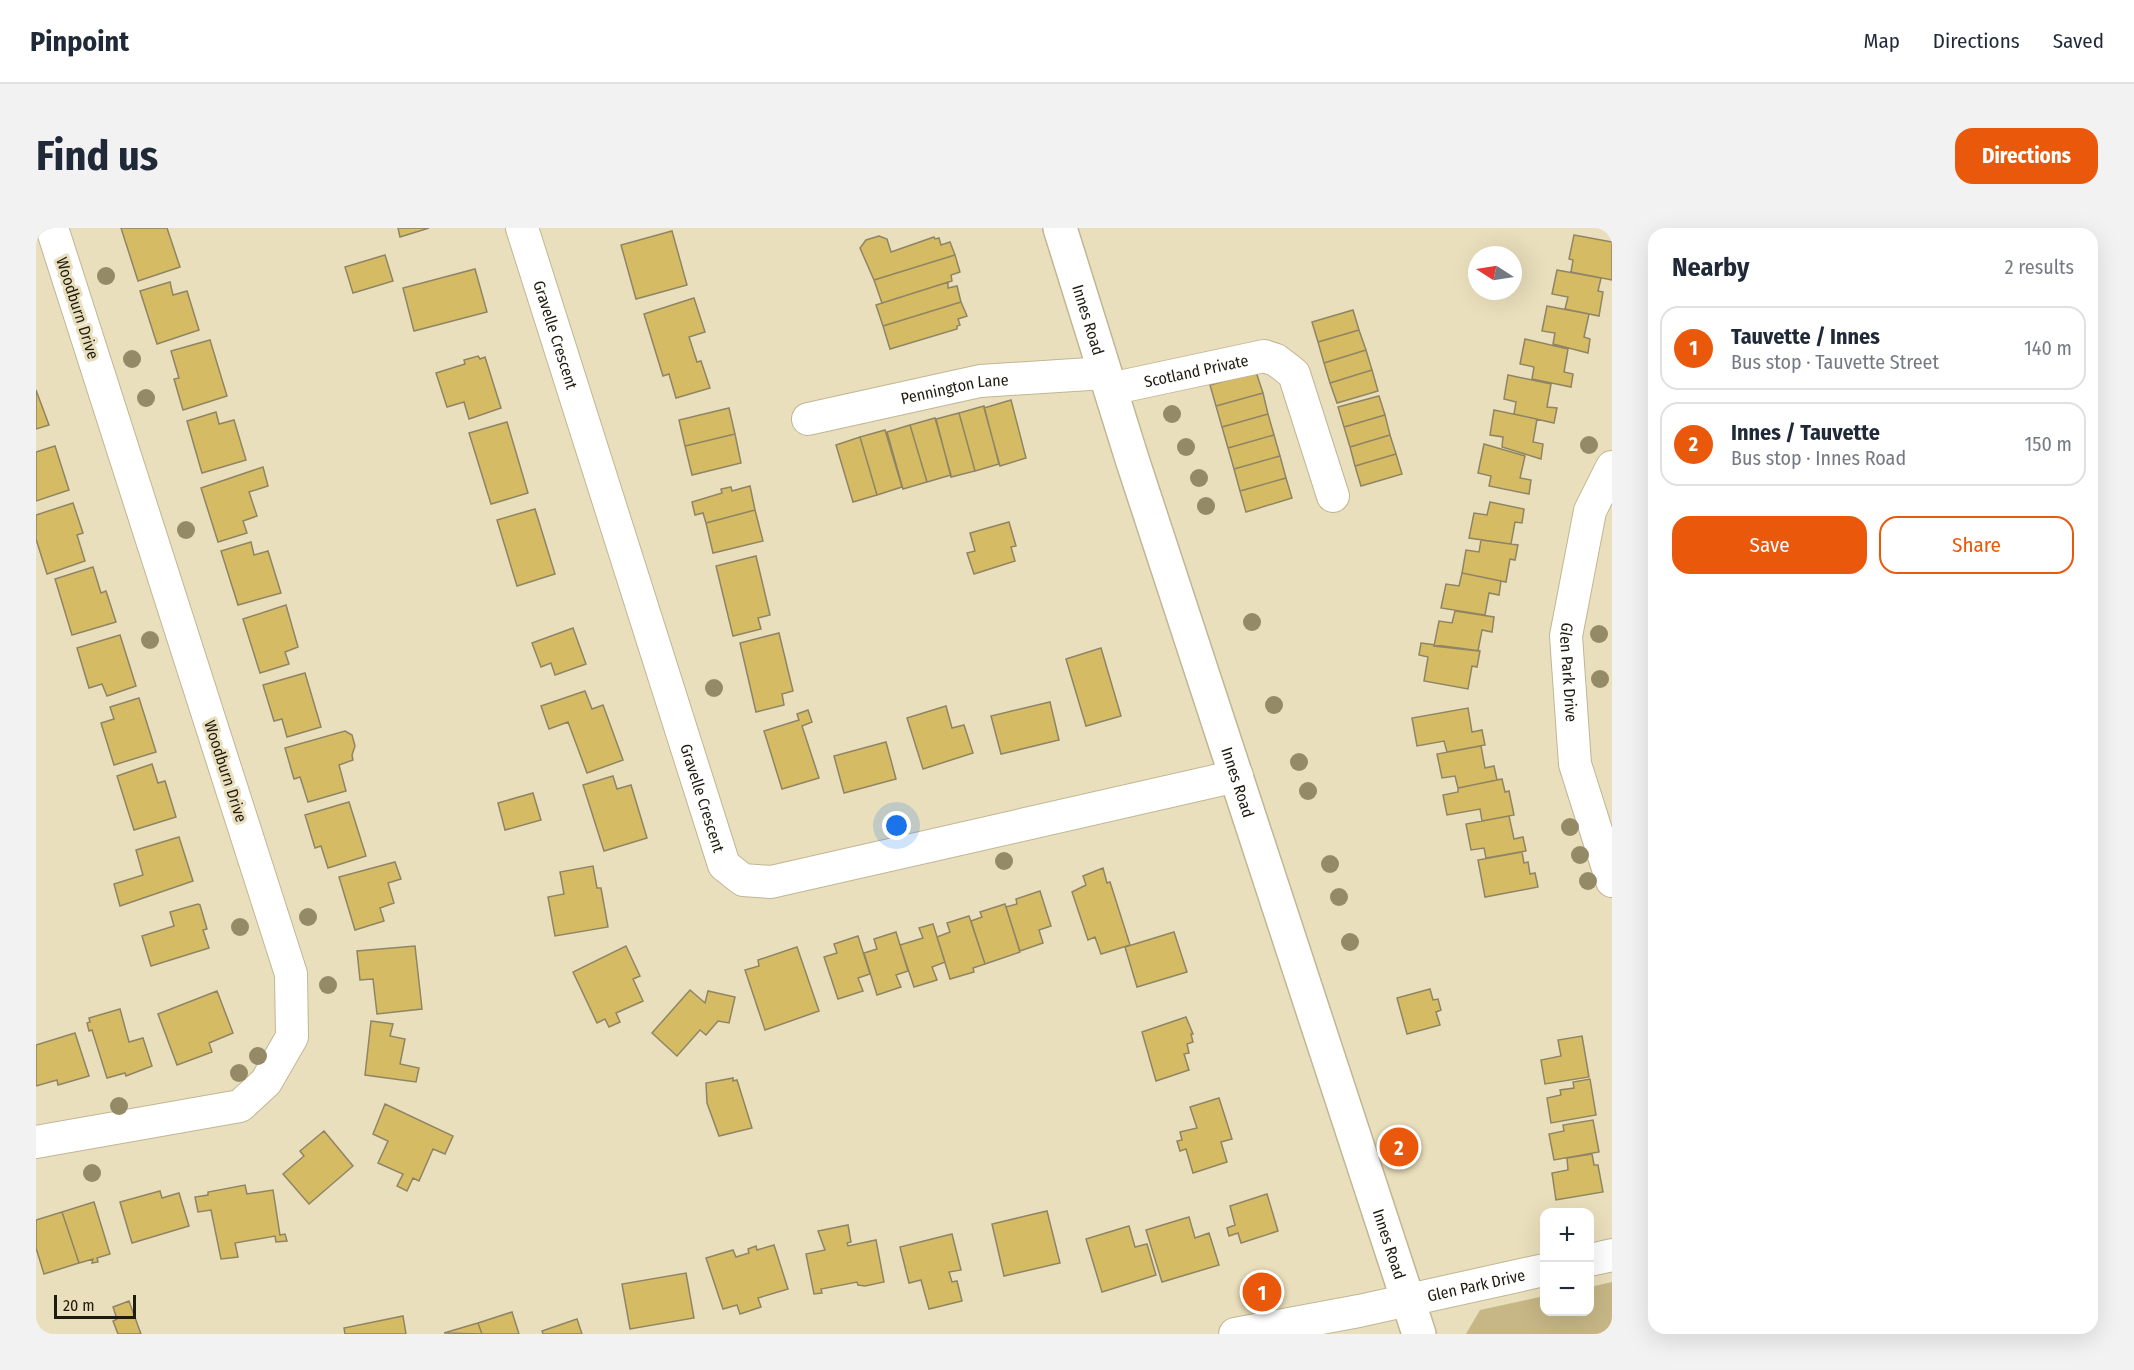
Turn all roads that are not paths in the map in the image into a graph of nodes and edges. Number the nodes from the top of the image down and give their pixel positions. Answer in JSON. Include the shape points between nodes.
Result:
{"nodes":[{"id":1,"x":52,"y":228,"type":"edge"},
{"id":2,"x":522,"y":228,"type":"edge"},
{"id":3,"x":1060,"y":228,"type":"edge"},
{"id":4,"x":1107,"y":381,"type":"junction"},
{"id":5,"x":808,"y":419,"type":"dead end"},
{"id":6,"x":1612,"y":466,"type":"edge"},
{"id":7,"x":1333,"y":496,"type":"dead end"},
{"id":8,"x":1236,"y":776,"type":"junction"},
{"id":9,"x":1612,"y":881,"type":"edge"},
{"id":10,"x":36,"y":1142,"type":"edge"},
{"id":11,"x":1612,"y":1255,"type":"edge"},
{"id":12,"x":1594,"y":1259,"type":"edge"},
{"id":13,"x":1540,"y":1271,"type":"edge"},
{"id":14,"x":1408,"y":1301,"type":"junction"},
{"id":15,"x":1235,"y":1334,"type":"edge"},
{"id":16,"x":1419,"y":1334,"type":"edge"}],
"edges":[{"from":1,"to":10,"type":"street","name":"Woodburn Drive","via":[[291,974],[292,1037],[266,1082],[240,1106]]},
{"from":2,"to":8,"type":"street","name":"Gravelle Crescent","via":[[724,865],[743,880],[771,882]]},
{"from":3,"to":4,"type":"street","name":"Innes Road"},
{"from":4,"to":5,"type":"street","name":"Pennington Lane","via":[[980,381]]},
{"from":4,"to":7,"type":"street","name":"Scotland Private","via":[[1145,379],[1264,356],[1276,360],[1294,374]]},
{"from":4,"to":8,"type":"street","name":"Innes Road"},
{"from":6,"to":9,"type":"street","name":"Glen Park Drive","via":[[1590,511],[1566,636],[1575,764]]},
{"from":8,"to":14,"type":"street","name":"Innes Road"},
{"from":11,"to":12,"type":"street"},
{"from":13,"to":14,"type":"street","name":"Glen Park Drive"},
{"from":14,"to":15,"type":"street","name":"Glen Park Drive"},
{"from":14,"to":16,"type":"street","name":"Innes Road"}]}
